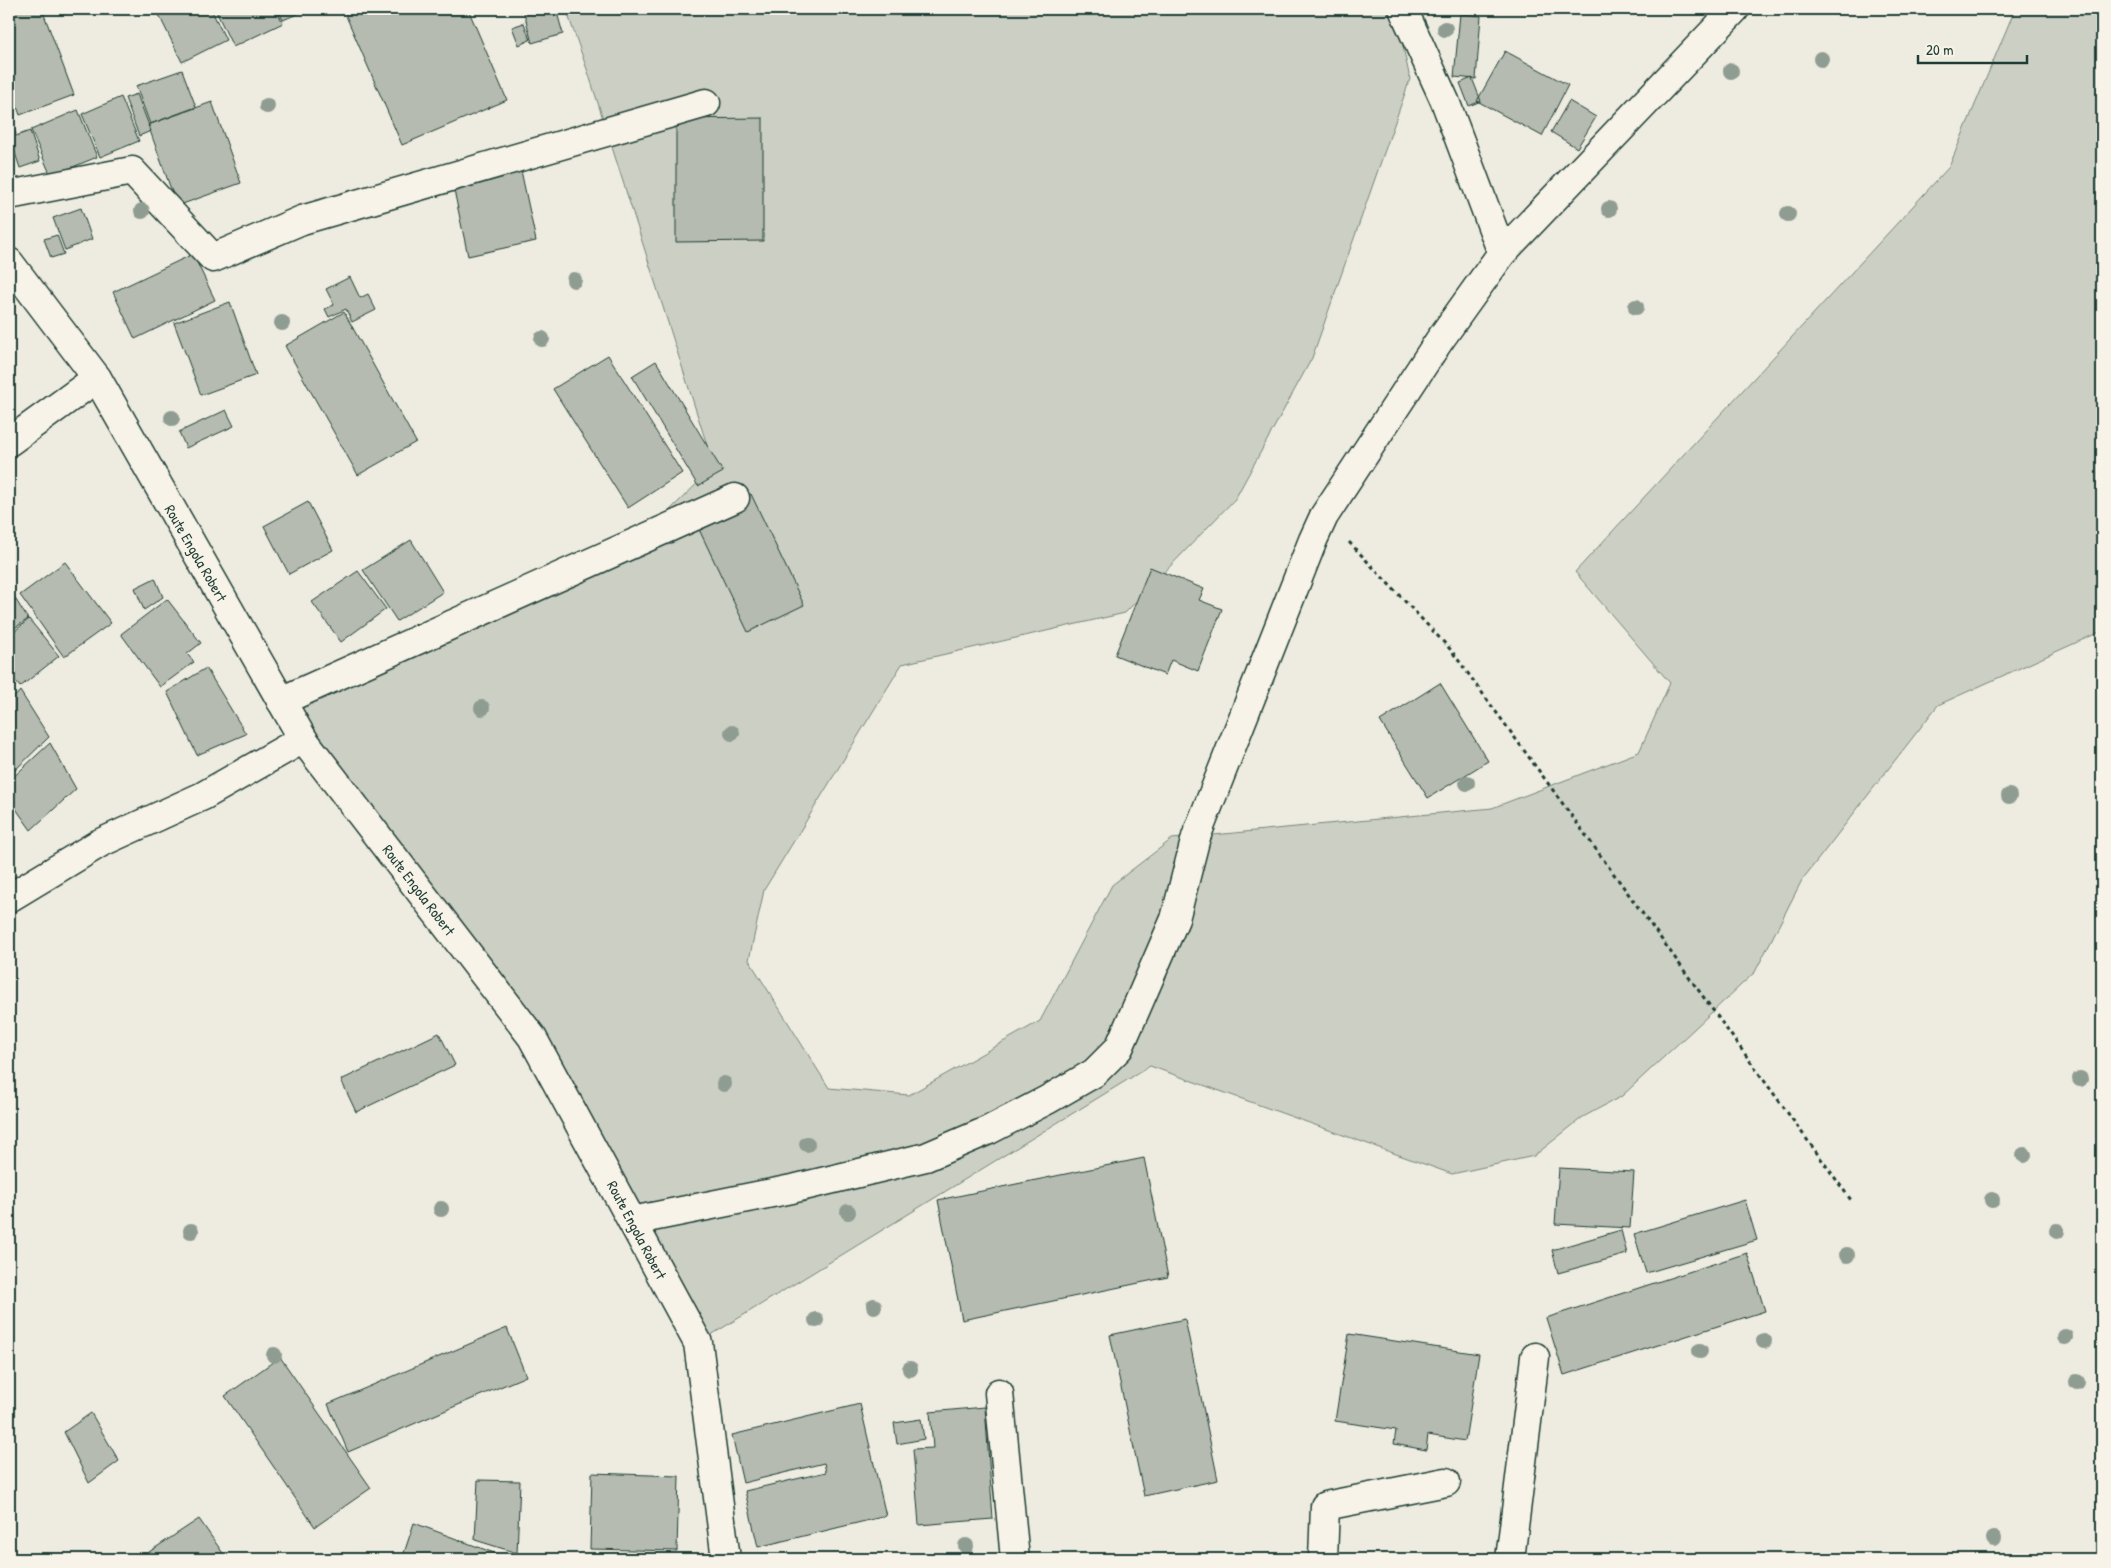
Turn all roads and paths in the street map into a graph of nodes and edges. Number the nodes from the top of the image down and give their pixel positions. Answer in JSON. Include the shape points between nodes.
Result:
{"nodes":[{"id":1,"x":1403,"y":9,"type":"edge"},
{"id":2,"x":1734,"y":9,"type":"edge"},
{"id":3,"x":706,"y":103,"type":"dead end"},
{"id":4,"x":9,"y":195,"type":"edge"},
{"id":5,"x":1502,"y":253,"type":"junction"},
{"id":6,"x":9,"y":262,"type":"edge"},
{"id":7,"x":98,"y":378,"type":"junction"},
{"id":8,"x":9,"y":442,"type":"edge"},
{"id":9,"x":734,"y":498,"type":"dead end"},
{"id":10,"x":1324,"y":516,"type":"junction"},
{"id":11,"x":280,"y":701,"type":"junction"},
{"id":12,"x":302,"y":739,"type":"junction"},
{"id":13,"x":9,"y":898,"type":"edge"},
{"id":14,"x":1851,"y":1200,"type":"dead end"},
{"id":15,"x":632,"y":1221,"type":"junction"},
{"id":16,"x":1535,"y":1357,"type":"dead end"},
{"id":17,"x":999,"y":1394,"type":"dead end"},
{"id":18,"x":1446,"y":1482,"type":"dead end"},
{"id":19,"x":726,"y":1559,"type":"edge"},
{"id":20,"x":1015,"y":1559,"type":"edge"},
{"id":21,"x":1323,"y":1559,"type":"edge"},
{"id":22,"x":1510,"y":1559,"type":"edge"}],
"edges":[{"from":1,"to":5,"type":"street","via":[[1444,101]]},
{"from":2,"to":5,"type":"street"},
{"from":3,"to":4,"type":"street","via":[[302,220],[213,258],[132,171]]},
{"from":5,"to":10,"type":"street"},
{"from":6,"to":7,"type":"street","name":"Route Engola Robert"},
{"from":7,"to":8,"type":"street"},
{"from":7,"to":11,"type":"street","name":"Route Engola Robert"},
{"from":9,"to":11,"type":"street"},
{"from":10,"to":14,"type":"path","via":[[1451,650]]},
{"from":10,"to":15,"type":"street","via":[[1196,837],[1175,920],[1119,1048],[1094,1073],[1047,1100],[926,1157],[792,1189]]},
{"from":11,"to":12,"type":"street","name":"Route Engola Robert"},
{"from":12,"to":13,"type":"street","via":[[203,796],[100,843]]},
{"from":12,"to":15,"type":"street","name":"Route Engola Robert","via":[[532,1037]]},
{"from":15,"to":19,"type":"street","name":"Route Engola Robert","via":[[698,1343]]},
{"from":16,"to":22,"type":"street"},
{"from":17,"to":20,"type":"street"},
{"from":18,"to":21,"type":"street","via":[[1325,1506]]}]}
